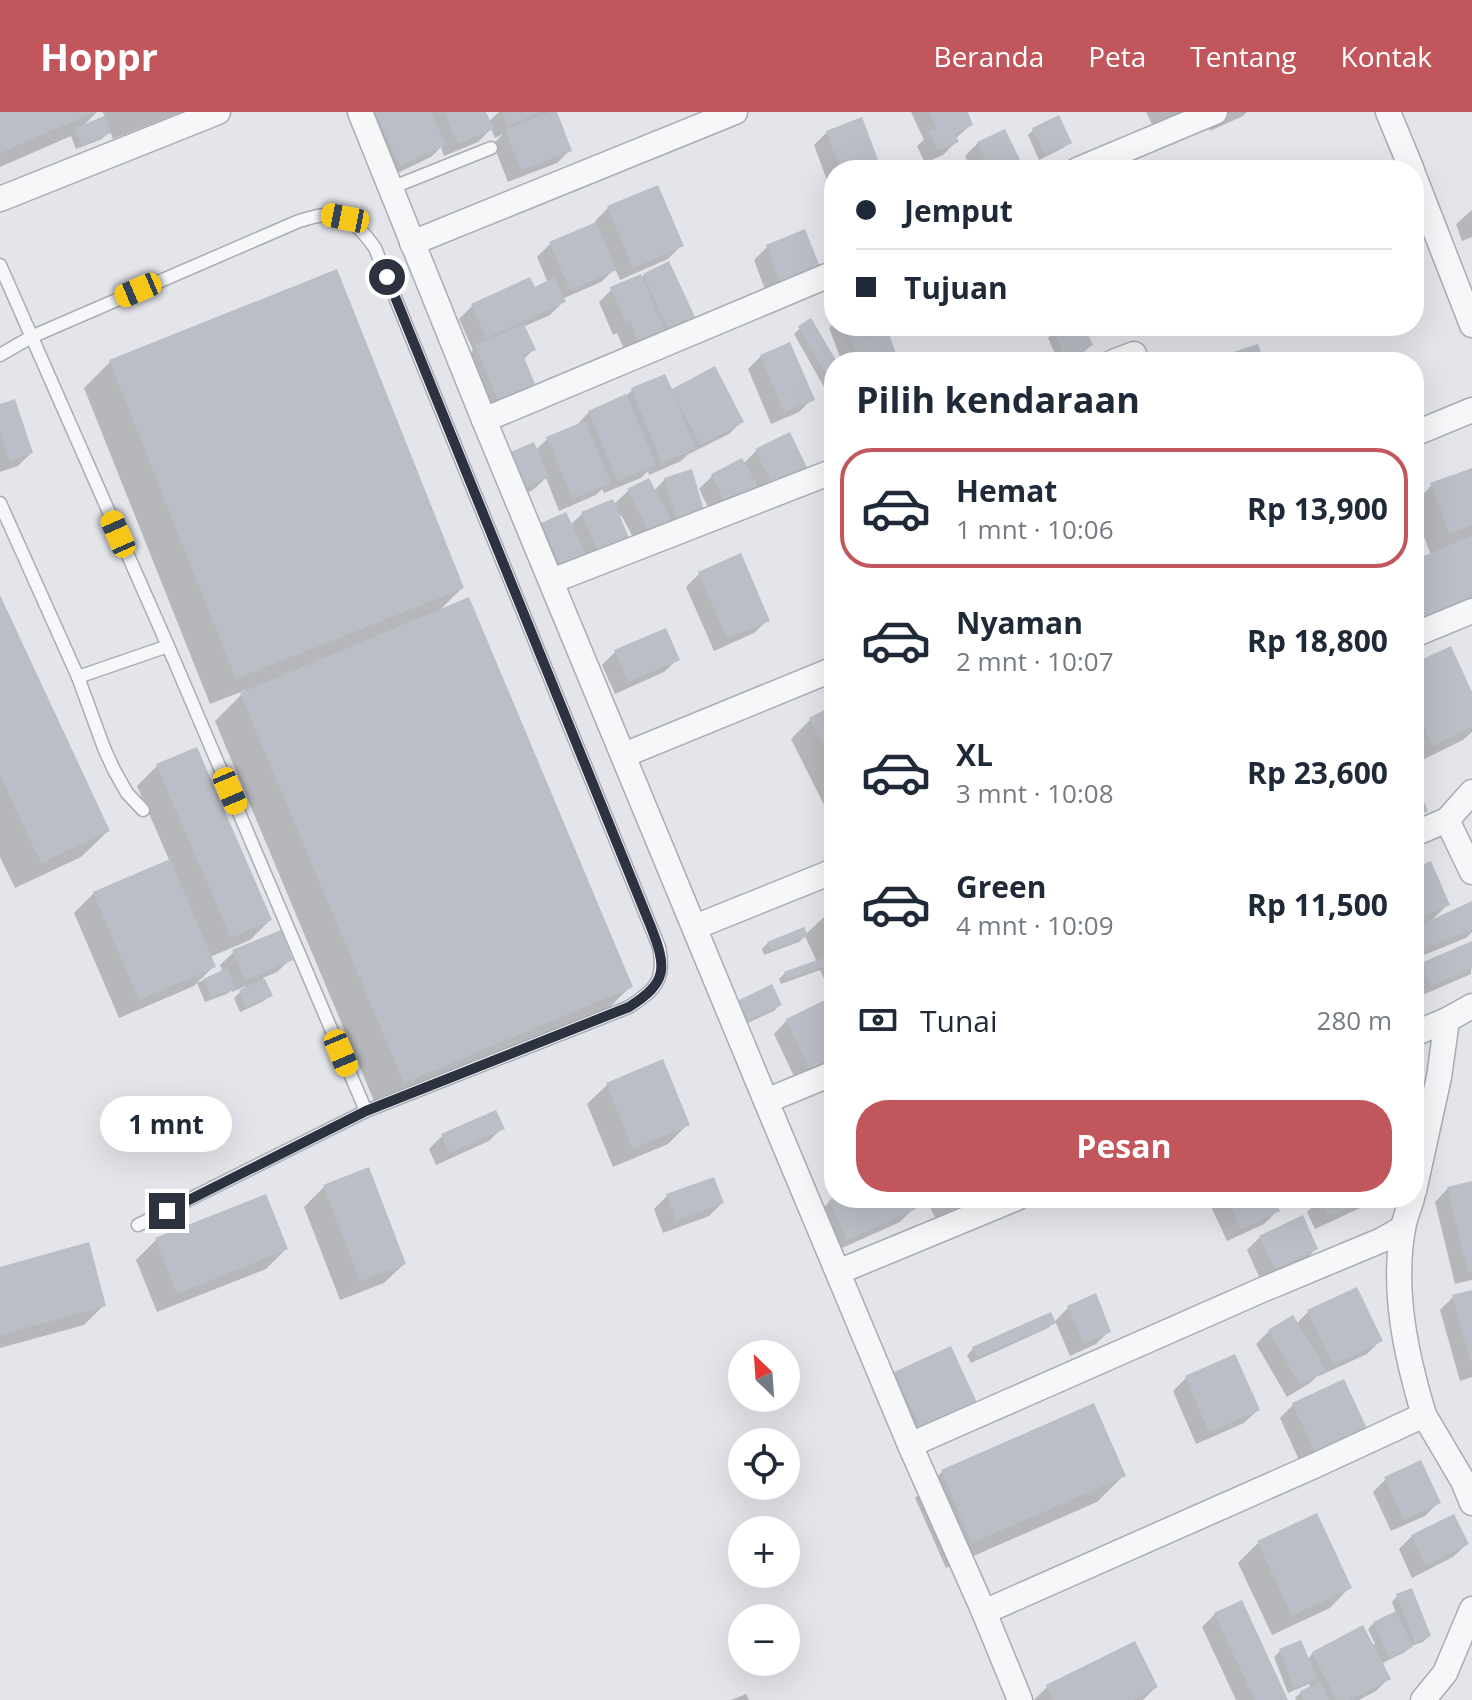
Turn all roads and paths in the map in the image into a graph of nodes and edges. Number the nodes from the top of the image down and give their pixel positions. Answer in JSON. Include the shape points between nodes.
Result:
{"nodes":[{"id":1,"x":218,"y":112,"type":"edge"},
{"id":2,"x":360,"y":112,"type":"edge"},
{"id":3,"x":735,"y":112,"type":"edge"},
{"id":4,"x":1215,"y":112,"type":"edge"},
{"id":5,"x":1388,"y":112,"type":"edge"},
{"id":6,"x":491,"y":148,"type":"dead end"},
{"id":7,"x":1101,"y":160,"type":"edge"},
{"id":8,"x":1408,"y":160,"type":"edge"},
{"id":9,"x":391,"y":188,"type":"junction"},
{"id":10,"x":0,"y":199,"type":"edge"},
{"id":11,"x":1424,"y":202,"type":"edge"},
{"id":12,"x":412,"y":243,"type":"junction"},
{"id":13,"x":0,"y":265,"type":"edge"},
{"id":14,"x":824,"y":277,"type":"edge"},
{"id":15,"x":1472,"y":325,"type":"edge"},
{"id":16,"x":31,"y":337,"type":"junction"},
{"id":17,"x":0,"y":355,"type":"edge"},
{"id":18,"x":1472,"y":410,"type":"edge"},
{"id":19,"x":484,"y":420,"type":"junction"},
{"id":20,"x":1424,"y":430,"type":"edge"},
{"id":21,"x":824,"y":475,"type":"edge"},
{"id":22,"x":0,"y":503,"type":"edge"},
{"id":23,"x":552,"y":581,"type":"junction"},
{"id":24,"x":1472,"y":611,"type":"edge"},
{"id":25,"x":1424,"y":631,"type":"edge"},
{"id":26,"x":168,"y":646,"type":"junction"},
{"id":27,"x":824,"y":673,"type":"edge"},
{"id":28,"x":78,"y":677,"type":"junction"},
{"id":29,"x":624,"y":755,"type":"junction"},
{"id":30,"x":1472,"y":792,"type":"edge"},
{"id":31,"x":143,"y":810,"type":"dead end"},
{"id":32,"x":1447,"y":820,"type":"junction"},
{"id":33,"x":1424,"y":830,"type":"edge"},
{"id":34,"x":1472,"y":872,"type":"edge"},
{"id":35,"x":824,"y":875,"type":"edge"},
{"id":36,"x":695,"y":927,"type":"junction"},
{"id":37,"x":1472,"y":1006,"type":"edge"},
{"id":38,"x":1447,"y":1020,"type":"junction"},
{"id":39,"x":1424,"y":1030,"type":"edge"},
{"id":40,"x":824,"y":1077,"type":"edge"},
{"id":41,"x":766,"y":1101,"type":"junction"},
{"id":42,"x":366,"y":1111,"type":"junction"},
{"id":43,"x":1424,"y":1145,"type":"edge"},
{"id":44,"x":993,"y":1208,"type":"edge"},
{"id":45,"x":1409,"y":1208,"type":"edge"},
{"id":46,"x":138,"y":1225,"type":"dead end"},
{"id":47,"x":1403,"y":1228,"type":"junction"},
{"id":48,"x":838,"y":1272,"type":"junction"},
{"id":49,"x":1424,"y":1415,"type":"junction"},
{"id":50,"x":910,"y":1445,"type":"junction"},
{"id":51,"x":1472,"y":1503,"type":"edge"},
{"id":52,"x":1472,"y":1609,"type":"edge"},
{"id":53,"x":984,"y":1612,"type":"junction"},
{"id":54,"x":1020,"y":1700,"type":"edge"},
{"id":55,"x":1423,"y":1700,"type":"edge"}],
"edges":[{"from":1,"to":10,"type":"street"},
{"from":2,"to":9,"type":"street"},
{"from":3,"to":12,"type":"street"},
{"from":4,"to":7,"type":"street"},
{"from":5,"to":8,"type":"street"},
{"from":6,"to":9,"type":"lane"},
{"from":9,"to":12,"type":"street"},
{"from":11,"to":15,"type":"street"},
{"from":12,"to":19,"type":"street"},
{"from":13,"to":16,"type":"lane"},
{"from":14,"to":19,"type":"street"},
{"from":16,"to":17,"type":"lane"},
{"from":16,"to":26,"type":"lane"},
{"from":16,"to":42,"type":"lane","via":[[299,221],[326,215],[345,218],[375,248],[663,965],[653,988],[629,1007]]},
{"from":18,"to":20,"type":"street"},
{"from":19,"to":23,"type":"street"},
{"from":21,"to":23,"type":"street"},
{"from":22,"to":28,"type":"lane"},
{"from":23,"to":29,"type":"street"},
{"from":24,"to":25,"type":"street"},
{"from":26,"to":28,"type":"lane"},
{"from":26,"to":42,"type":"lane"},
{"from":27,"to":29,"type":"street"},
{"from":28,"to":31,"type":"lane","via":[[114,770]]},
{"from":29,"to":36,"type":"street"},
{"from":30,"to":32,"type":"street"},
{"from":32,"to":33,"type":"street"},
{"from":32,"to":34,"type":"street"},
{"from":35,"to":36,"type":"street"},
{"from":36,"to":41,"type":"street"},
{"from":37,"to":38,"type":"street"},
{"from":38,"to":39,"type":"street"},
{"from":38,"to":43,"type":"street"},
{"from":40,"to":41,"type":"street"},
{"from":41,"to":48,"type":"street"},
{"from":42,"to":46,"type":"lane"},
{"from":44,"to":48,"type":"street"},
{"from":45,"to":47,"type":"street"},
{"from":47,"to":49,"type":"street","via":[[1400,1303]]},
{"from":47,"to":50,"type":"street"},
{"from":48,"to":50,"type":"street"},
{"from":49,"to":51,"type":"street"},
{"from":49,"to":53,"type":"street"},
{"from":50,"to":53,"type":"street"},
{"from":52,"to":55,"type":"street","via":[[1445,1673]]},
{"from":53,"to":54,"type":"street"}]}
